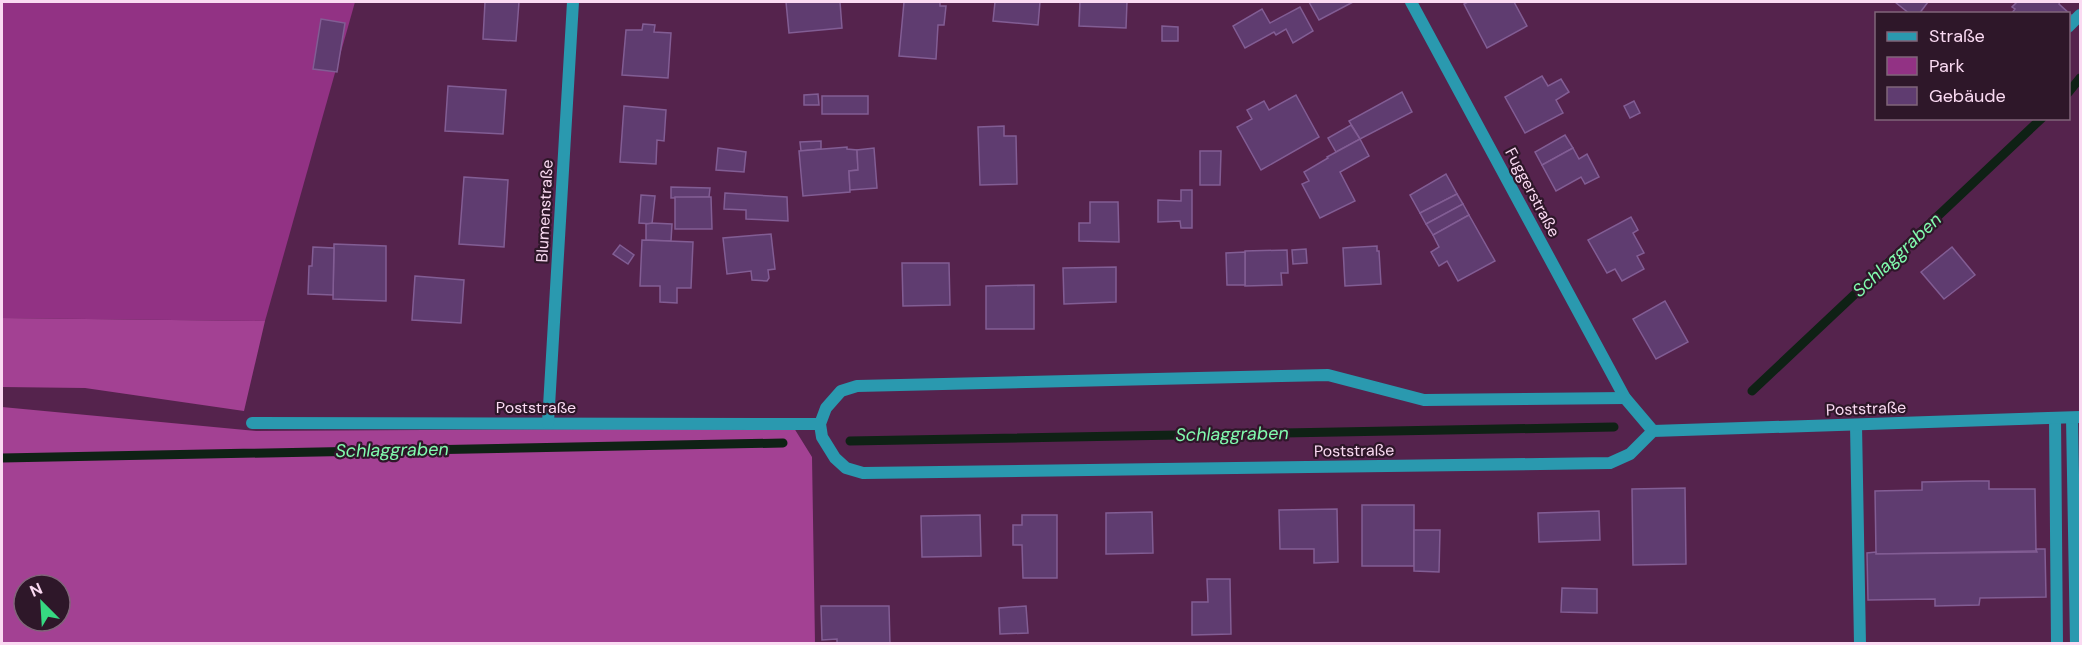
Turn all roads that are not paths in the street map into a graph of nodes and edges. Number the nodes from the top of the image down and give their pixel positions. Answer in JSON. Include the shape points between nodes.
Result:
{"nodes":[{"id":1,"x":573,"y":2,"type":"edge"},
{"id":2,"x":1411,"y":2,"type":"edge"},
{"id":3,"x":1626,"y":398,"type":"junction"},
{"id":4,"x":2076,"y":417,"type":"edge"},
{"id":5,"x":2055,"y":418,"type":"junction"},
{"id":6,"x":252,"y":423,"type":"dead end"},
{"id":7,"x":548,"y":423,"type":"junction"},
{"id":8,"x":820,"y":424,"type":"junction"},
{"id":9,"x":1856,"y":425,"type":"junction"},
{"id":10,"x":1653,"y":431,"type":"junction"},
{"id":11,"x":1860,"y":644,"type":"edge"},
{"id":12,"x":2057,"y":644,"type":"edge"},
{"id":13,"x":2076,"y":644,"type":"edge"}],
"edges":[{"from":1,"to":7,"type":"street","name":"Blumenstraße"},
{"from":2,"to":3,"type":"street","name":"Fuggerstraße"},
{"from":3,"to":8,"type":"street","via":[[1424,400],[1328,375],[858,386],[842,391],[826,408]]},
{"from":3,"to":10,"type":"street"},
{"from":4,"to":5,"type":"street","name":"Poststraße"},
{"from":4,"to":13,"type":"street"},
{"from":5,"to":9,"type":"street","name":"Poststraße"},
{"from":5,"to":12,"type":"street"},
{"from":6,"to":7,"type":"street","name":"Poststraße"},
{"from":7,"to":8,"type":"street","name":"Poststraße"},
{"from":8,"to":10,"type":"street","name":"Poststraße","via":[[822,437],[835,458],[846,468],[863,473],[1610,463],[1630,454]]},
{"from":9,"to":10,"type":"street","name":"Poststraße"},
{"from":9,"to":11,"type":"street"}]}
